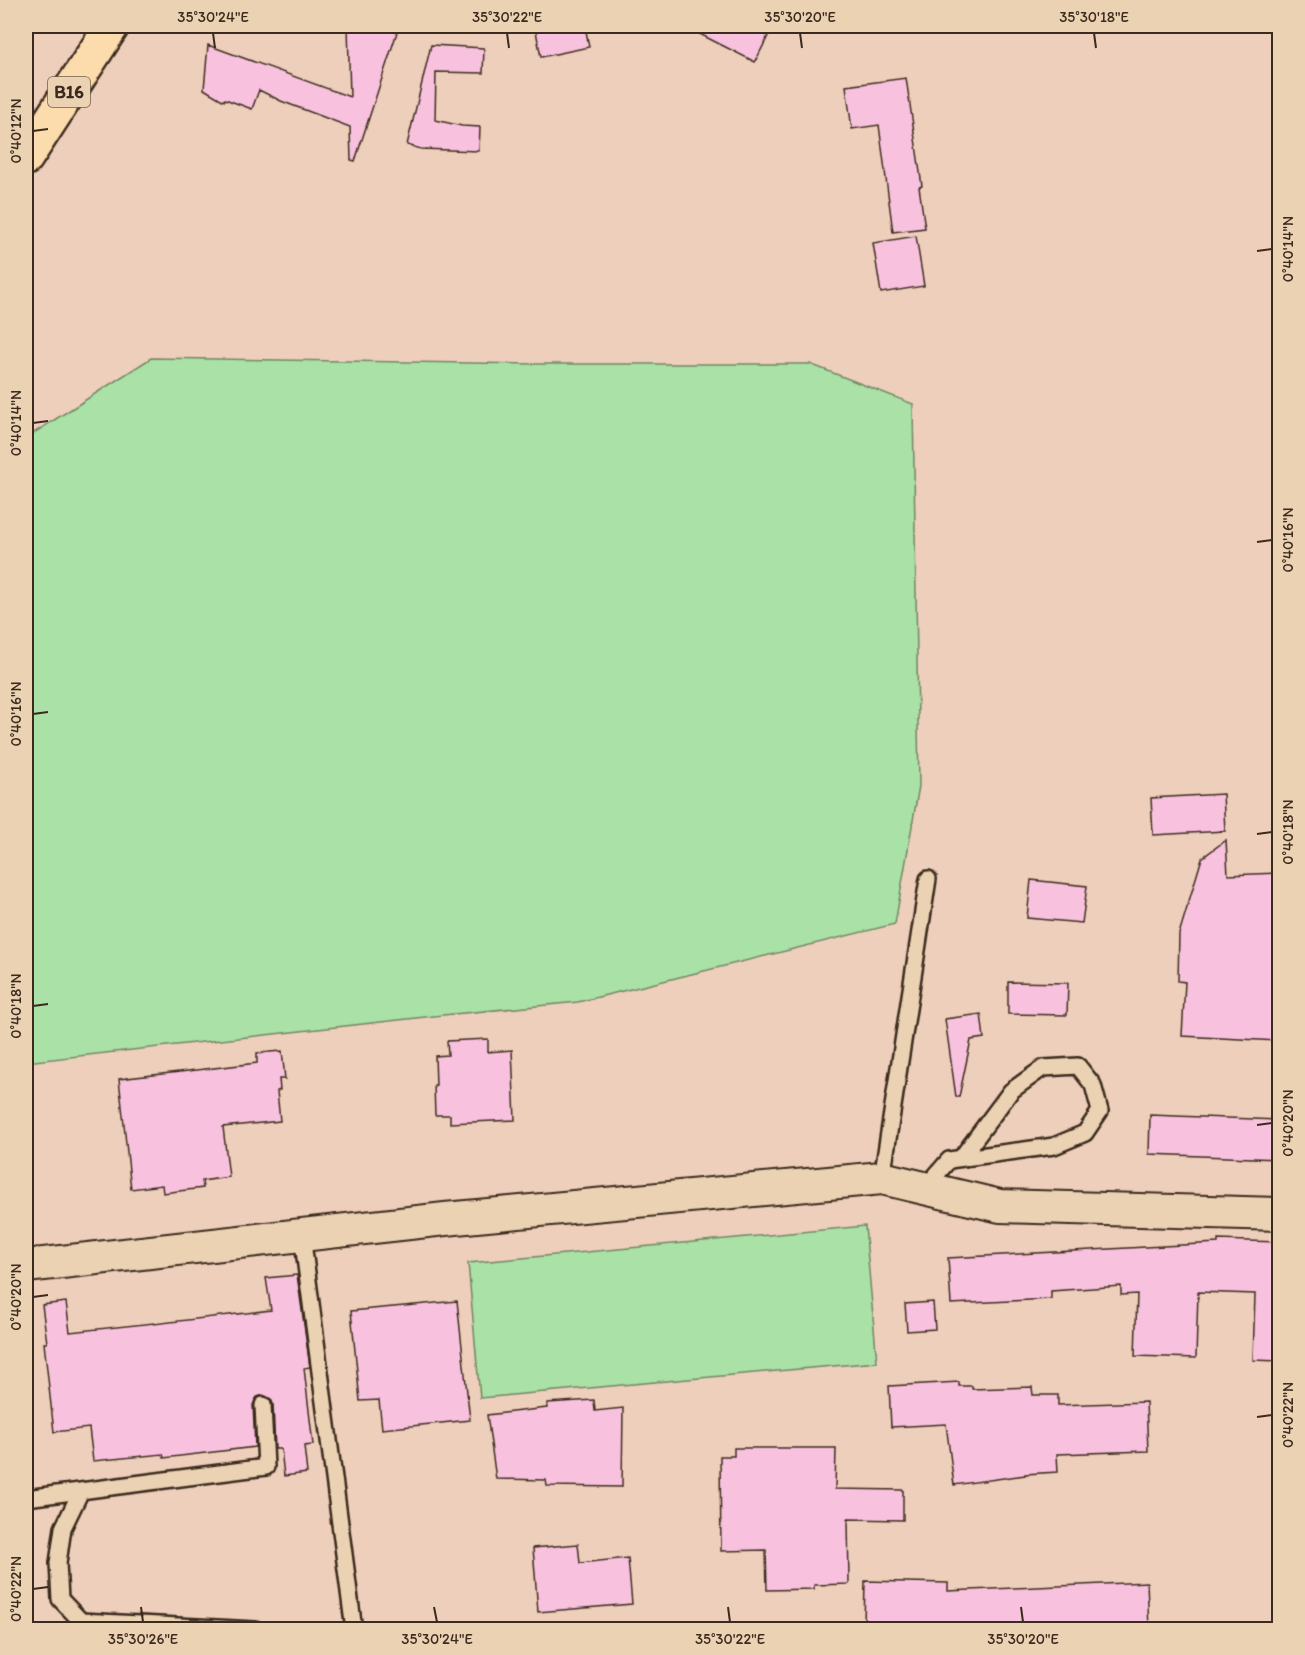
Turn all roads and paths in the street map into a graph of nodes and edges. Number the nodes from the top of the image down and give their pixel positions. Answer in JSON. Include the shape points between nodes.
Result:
{"nodes":[{"id":1,"x":112,"y":26,"type":"edge"},
{"id":2,"x":26,"y":158,"type":"edge"},
{"id":3,"x":928,"y":879,"type":"dead end"},
{"id":4,"x":961,"y":1158,"type":"junction"},
{"id":5,"x":882,"y":1178,"type":"junction"},
{"id":6,"x":925,"y":1188,"type":"junction"},
{"id":7,"x":1280,"y":1214,"type":"edge"},
{"id":8,"x":302,"y":1235,"type":"junction"},
{"id":9,"x":26,"y":1266,"type":"edge"},
{"id":10,"x":263,"y":1405,"type":"dead end"},
{"id":11,"x":81,"y":1491,"type":"junction"},
{"id":12,"x":26,"y":1498,"type":"edge"},
{"id":13,"x":256,"y":1629,"type":"edge"},
{"id":14,"x":354,"y":1629,"type":"edge"}],
"edges":[{"from":1,"to":2,"type":"main road","number":"B16"},
{"from":3,"to":5,"type":"lane"},
{"from":4,"to":4,"type":"lane","via":[[1054,1146],[1085,1132],[1100,1111],[1094,1085],[1078,1066],[1043,1068],[1011,1092]]},
{"from":4,"to":6,"type":"lane","via":[[949,1160]]},
{"from":5,"to":6,"type":"street"},
{"from":5,"to":8,"type":"street"},
{"from":6,"to":7,"type":"street","via":[[1000,1206]]},
{"from":8,"to":9,"type":"street"},
{"from":8,"to":14,"type":"lane"},
{"from":10,"to":11,"type":"lane","via":[[266,1467]]},
{"from":11,"to":12,"type":"lane"},
{"from":11,"to":13,"type":"lane","via":[[63,1528],[58,1563],[60,1599],[81,1622]]}]}
